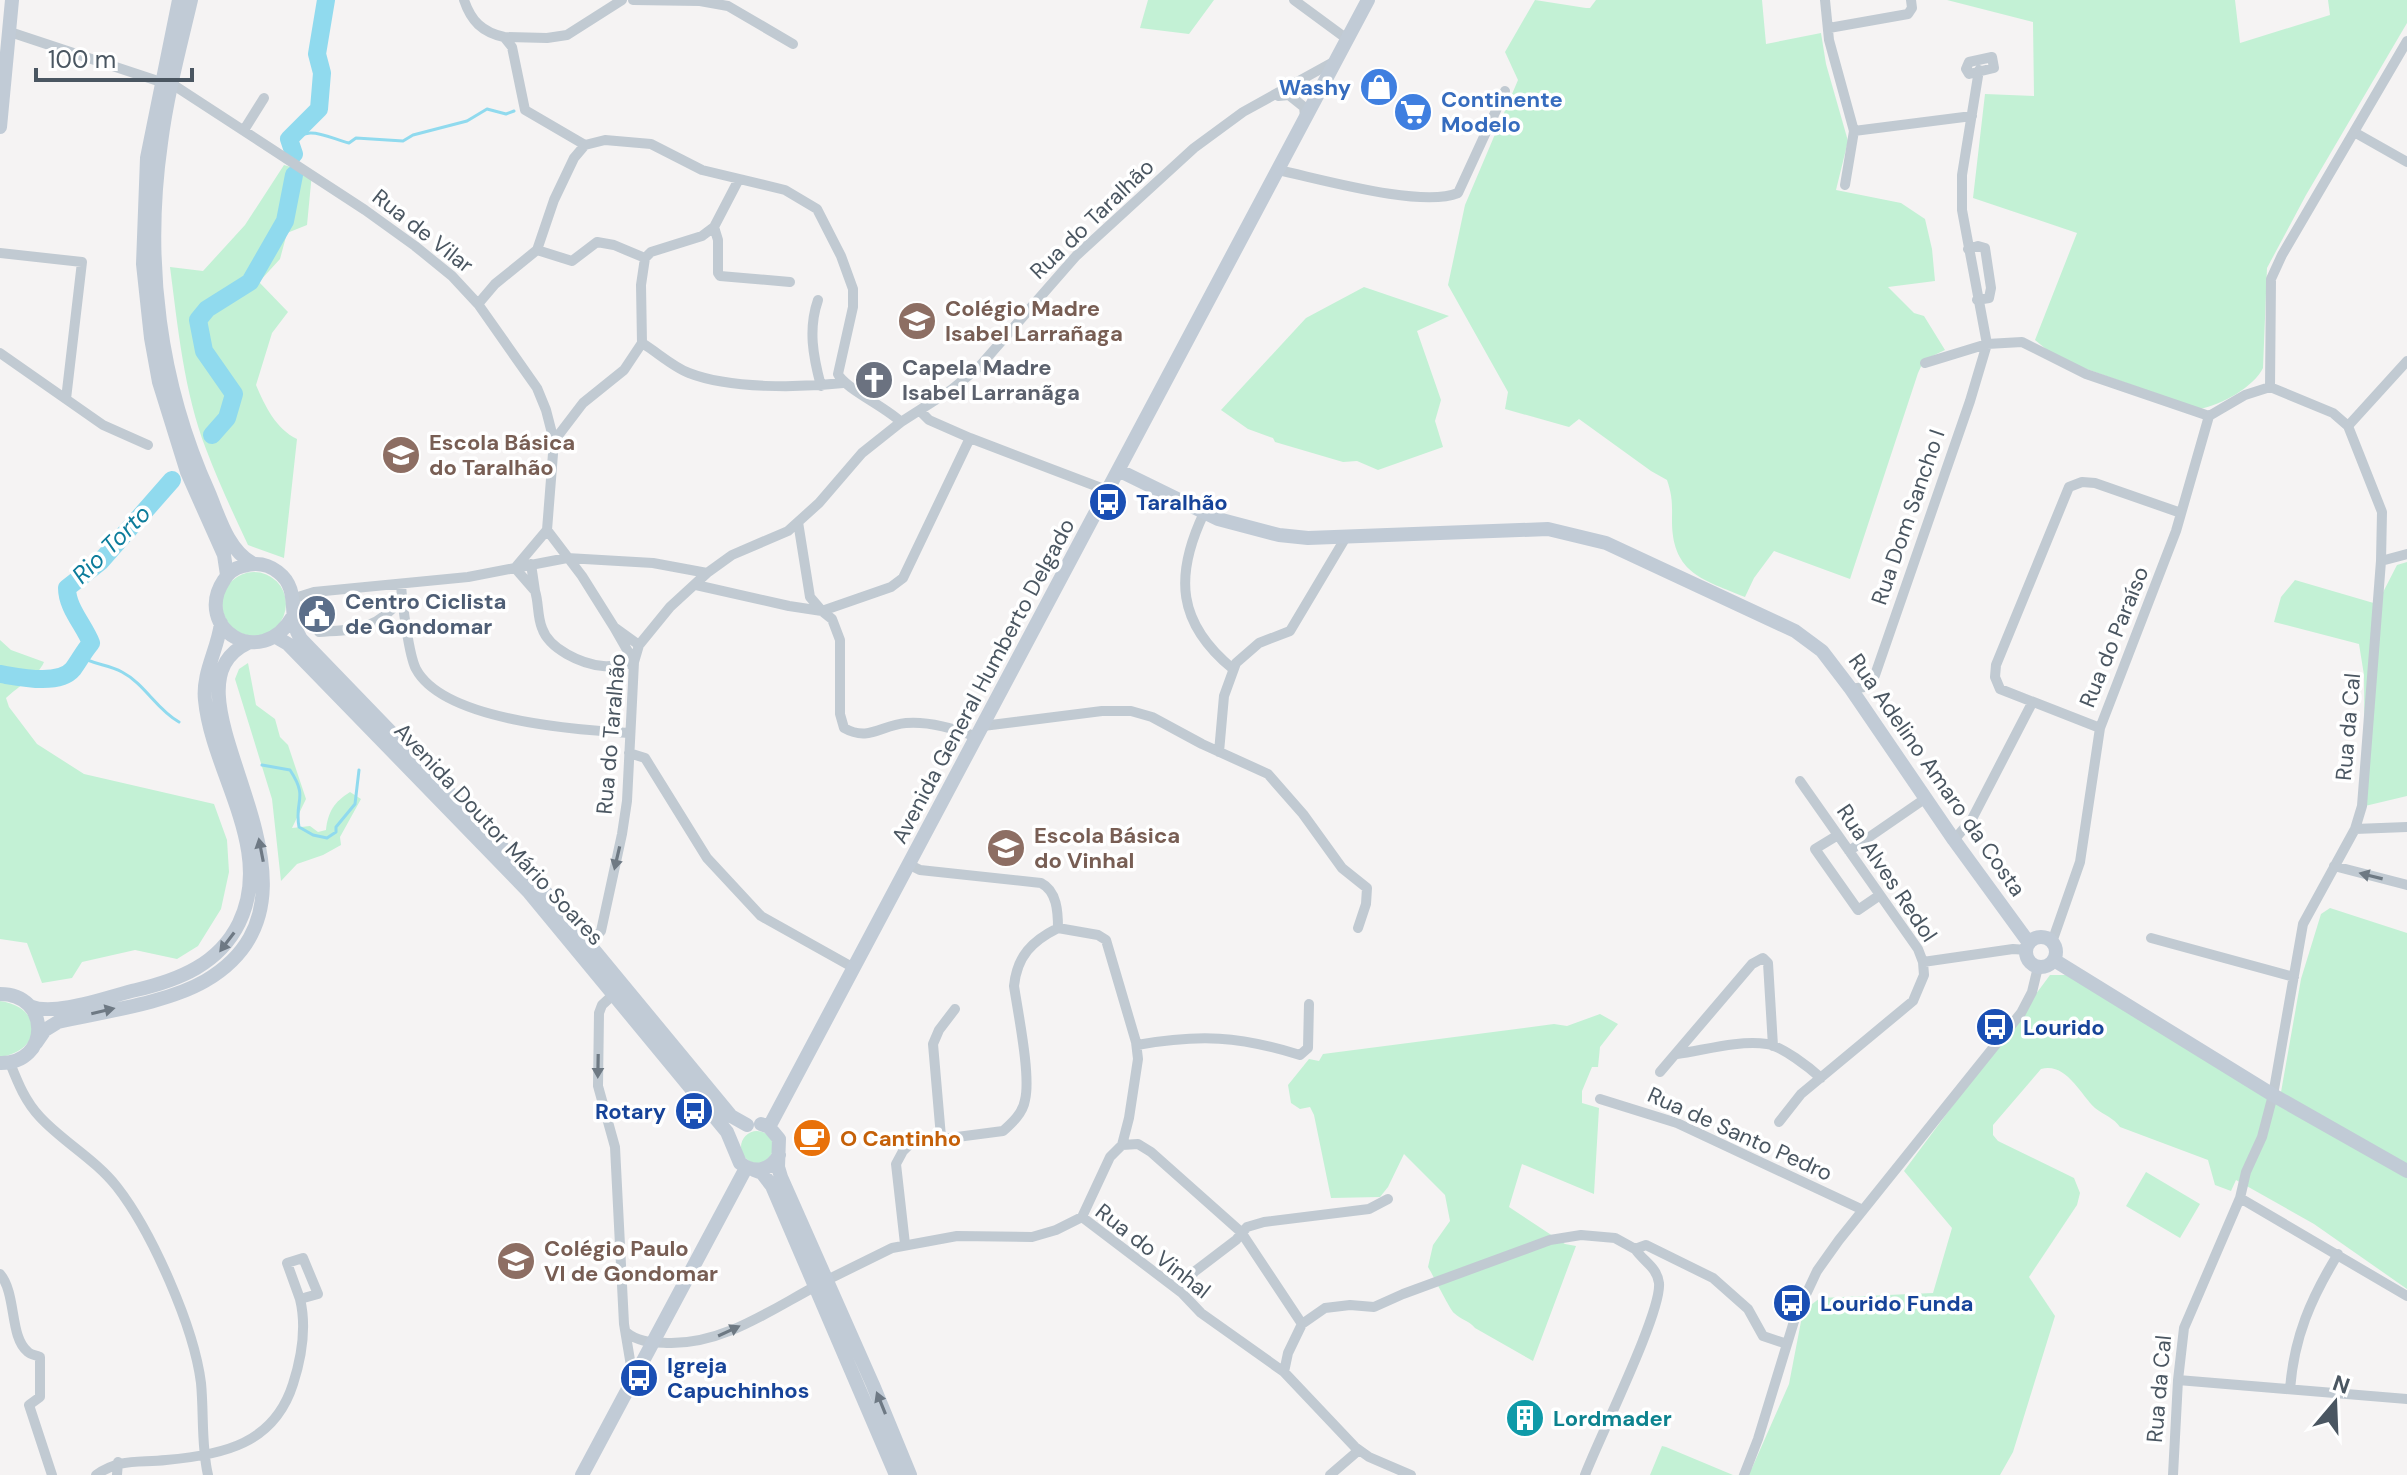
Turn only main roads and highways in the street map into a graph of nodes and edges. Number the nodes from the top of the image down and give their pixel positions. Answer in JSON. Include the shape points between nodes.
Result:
{"nodes":[{"id":1,"x":12,"y":0,"type":"edge"},
{"id":2,"x":179,"y":0,"type":"edge"},
{"id":3,"x":191,"y":0,"type":"edge"},
{"id":4,"x":1368,"y":0,"type":"edge"},
{"id":5,"x":167,"y":83,"type":"junction"},
{"id":6,"x":0,"y":127,"type":"edge"},
{"id":7,"x":1120,"y":471,"type":"junction"},
{"id":8,"x":252,"y":563,"type":"junction"},
{"id":9,"x":227,"y":575,"type":"junction"},
{"id":10,"x":298,"y":604,"type":"junction"},
{"id":11,"x":221,"y":623,"type":"junction"},
{"id":12,"x":276,"y":637,"type":"junction"},
{"id":13,"x":248,"y":643,"type":"junction"},
{"id":14,"x":2028,"y":947,"type":"junction"},
{"id":15,"x":2054,"y":960,"type":"junction"},
{"id":16,"x":0,"y":994,"type":"edge"},
{"id":17,"x":30,"y":1006,"type":"junction"},
{"id":18,"x":36,"y":1043,"type":"junction"},
{"id":19,"x":5,"y":1063,"type":"edge"},
{"id":20,"x":747,"y":1125,"type":"junction"},
{"id":21,"x":769,"y":1127,"type":"junction"},
{"id":22,"x":733,"y":1150,"type":"junction"},
{"id":23,"x":779,"y":1155,"type":"junction"},
{"id":24,"x":750,"y":1169,"type":"junction"},
{"id":25,"x":2407,"y":1171,"type":"edge"},
{"id":26,"x":821,"y":1283,"type":"junction"},
{"id":27,"x":582,"y":1475,"type":"edge"},
{"id":28,"x":896,"y":1475,"type":"edge"},
{"id":29,"x":910,"y":1475,"type":"edge"}],
"edges":[{"from":1,"to":6,"type":"main road"},
{"from":2,"to":5,"type":"main road","name":"Avenida Doutor Mário Soares"},
{"from":3,"to":5,"type":"main road","name":"Avenida Doutor Mário Soares"},
{"from":4,"to":7,"type":"main road","name":"Avenida General Humberto Delgado"},
{"from":5,"to":8,"type":"main road","name":"Avenida Doutor Mário Soares","via":[[154,218],[155,283],[166,360],[202,479],[231,542]]},
{"from":5,"to":9,"type":"main road","name":"Avenida Doutor Mário Soares","via":[[147,158],[143,264],[151,338],[170,423],[224,555]]},
{"from":7,"to":14,"type":"main road","name":"Rua Adelino Amaro da Costa","via":[[1204,513],[1279,535],[1548,529],[1590,538],[1795,631],[1822,651],[1851,689]]},
{"from":7,"to":21,"type":"main road","name":"Avenida General Humberto Delgado"},
{"from":8,"to":9,"type":"main road"},
{"from":8,"to":10,"type":"main road","name":"Avenida Doutor Mário Soares","via":[[280,572]]},
{"from":9,"to":11,"type":"main road","via":[[216,598]]},
{"from":10,"to":12,"type":"main road"},
{"from":10,"to":20,"type":"main road","name":"Avenida Doutor Mário Soares","via":[[293,625],[301,639],[516,861],[731,1116]]},
{"from":11,"to":13,"type":"main road"},
{"from":11,"to":17,"type":"main road","one_way":true,"via":[[204,697],[250,872],[246,905],[233,937],[205,963],[169,981],[59,1008]]},
{"from":12,"to":13,"type":"main road"},
{"from":12,"to":22,"type":"main road","name":"Avenida Doutor Mário Soares","via":[[518,881],[727,1132]]},
{"from":18,"to":13,"type":"main road","one_way":true,"via":[[58,1022],[169,996],[205,982],[226,967],[249,938],[261,907],[264,864],[218,702],[222,667]]},
{"from":14,"to":15,"type":"main road","via":[[2030,962],[2038,967]]},
{"from":14,"to":15,"type":"main road","via":[[2040,938],[2052,942]]},
{"from":15,"to":25,"type":"main road"},
{"from":16,"to":17,"type":"main road"},
{"from":17,"to":18,"type":"main road","via":[[38,1024]]},
{"from":18,"to":19,"type":"main road","via":[[25,1056]]},
{"from":20,"to":21,"type":"main road"},
{"from":20,"to":22,"type":"main road","via":[[736,1135]]},
{"from":21,"to":23,"type":"main road","via":[[779,1139]]},
{"from":22,"to":24,"type":"main road"},
{"from":23,"to":24,"type":"main road","via":[[768,1168]]},
{"from":23,"to":26,"type":"main road","via":[[781,1177]]},
{"from":24,"to":26,"type":"main road","via":[[762,1173],[772,1186]]},
{"from":24,"to":27,"type":"main road"},
{"from":26,"to":28,"type":"main road"},
{"from":29,"to":26,"type":"main road","one_way":true}]}
